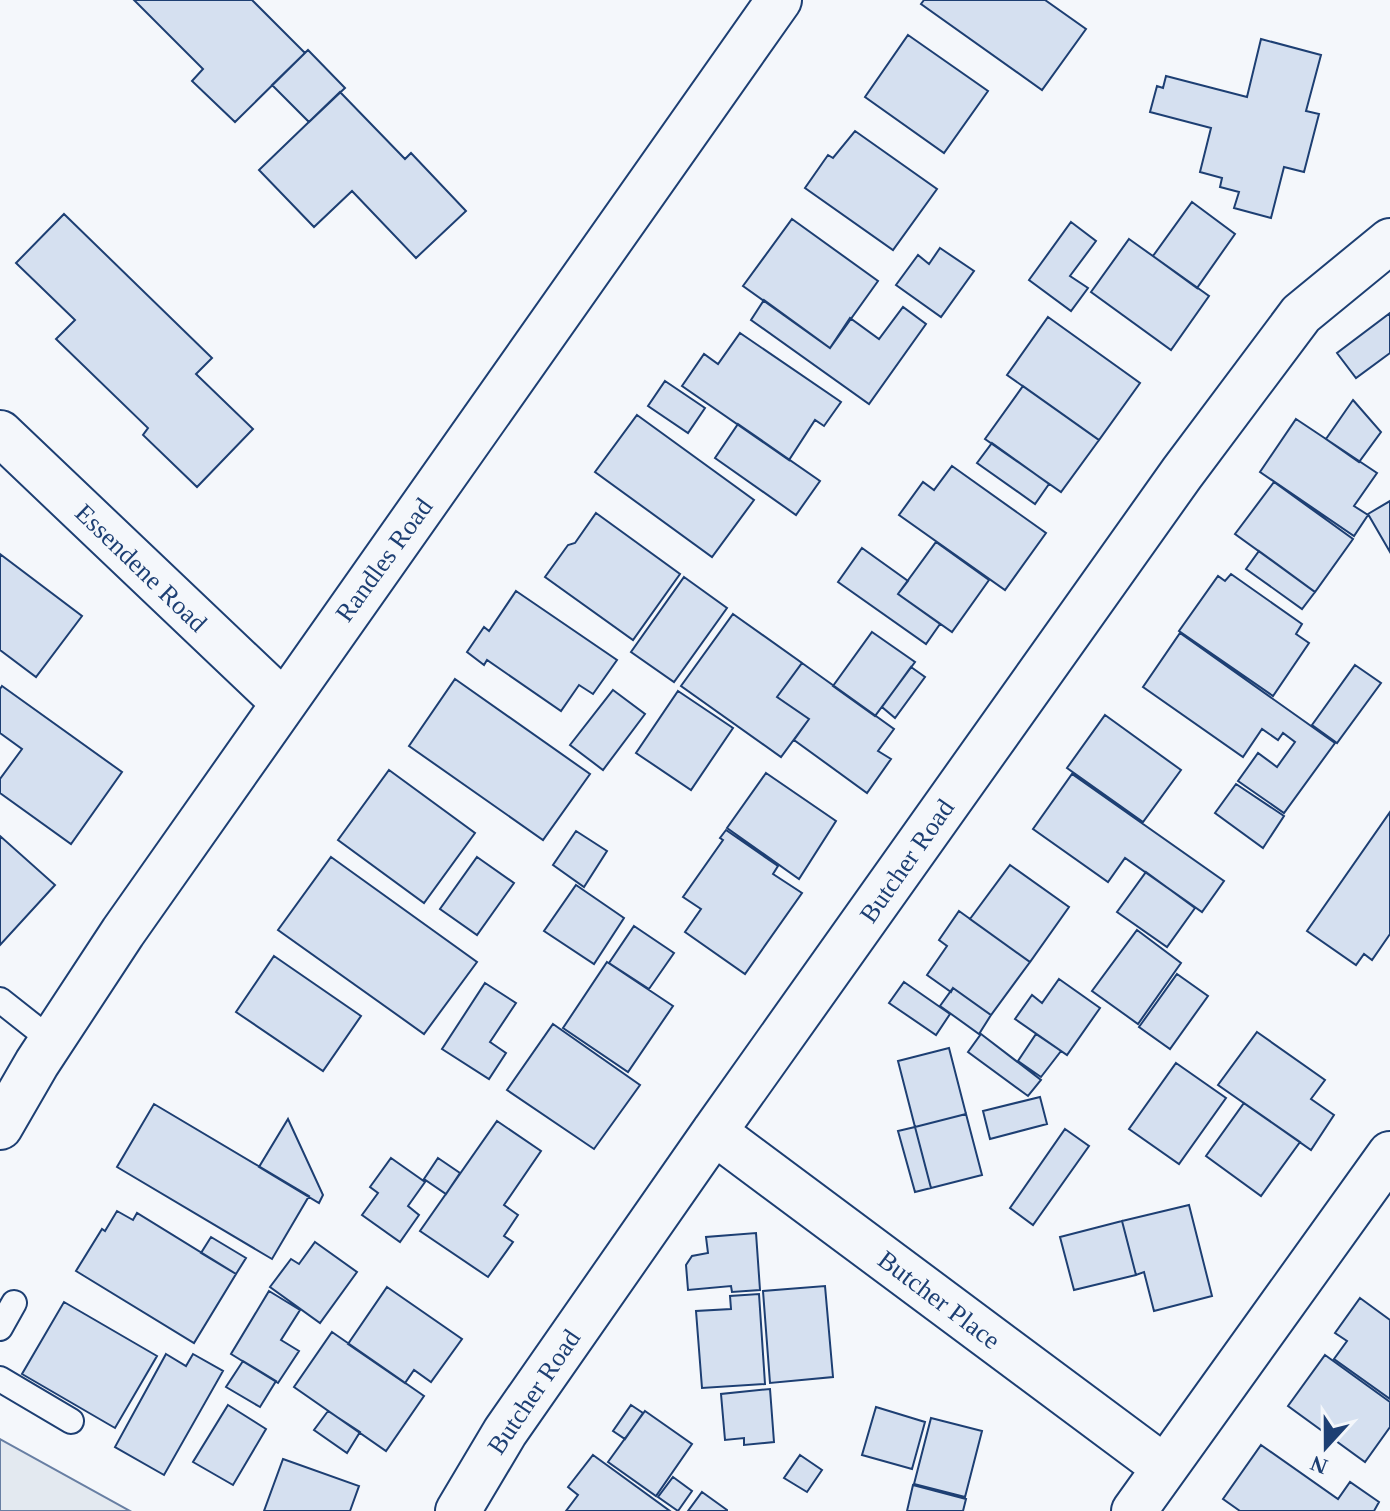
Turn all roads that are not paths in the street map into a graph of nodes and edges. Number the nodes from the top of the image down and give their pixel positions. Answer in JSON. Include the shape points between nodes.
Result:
{"nodes":[{"id":1,"x":779,"y":0,"type":"edge"},
{"id":2,"x":1390,"y":241,"type":"edge"},
{"id":3,"x":0,"y":433,"type":"edge"},
{"id":4,"x":283,"y":702,"type":"junction"},
{"id":5,"x":0,"y":1000,"type":"edge"},
{"id":6,"x":52,"y":1041,"type":"junction"},
{"id":7,"x":0,"y":1127,"type":"edge"},
{"id":8,"x":714,"y":1132,"type":"junction"},
{"id":9,"x":1390,"y":1154,"type":"edge"},
{"id":10,"x":14,"y":1303,"type":"dead end"},
{"id":11,"x":0,"y":1328,"type":"edge"},
{"id":12,"x":0,"y":1379,"type":"edge"},
{"id":13,"x":71,"y":1421,"type":"dead end"},
{"id":14,"x":1164,"y":1467,"type":"junction"},
{"id":15,"x":458,"y":1511,"type":"edge"},
{"id":16,"x":1134,"y":1511,"type":"edge"}],
"edges":[{"from":1,"to":4,"type":"street","name":"Randles Road"},
{"from":2,"to":8,"type":"street","name":"Butcher Road","via":[[1301,314]]},
{"from":3,"to":4,"type":"street","name":"Essendene Road"},
{"from":4,"to":6,"type":"street","name":"Randles Road"},
{"from":5,"to":6,"type":"lane"},
{"from":6,"to":7,"type":"street","name":"Randles Road"},
{"from":8,"to":14,"type":"street","name":"Butcher Place"},
{"from":8,"to":15,"type":"street","name":"Butcher Road","via":[[505,1432]]},
{"from":9,"to":14,"type":"street"},
{"from":10,"to":11,"type":"lane"},
{"from":12,"to":13,"type":"lane"},
{"from":14,"to":16,"type":"street"}]}
